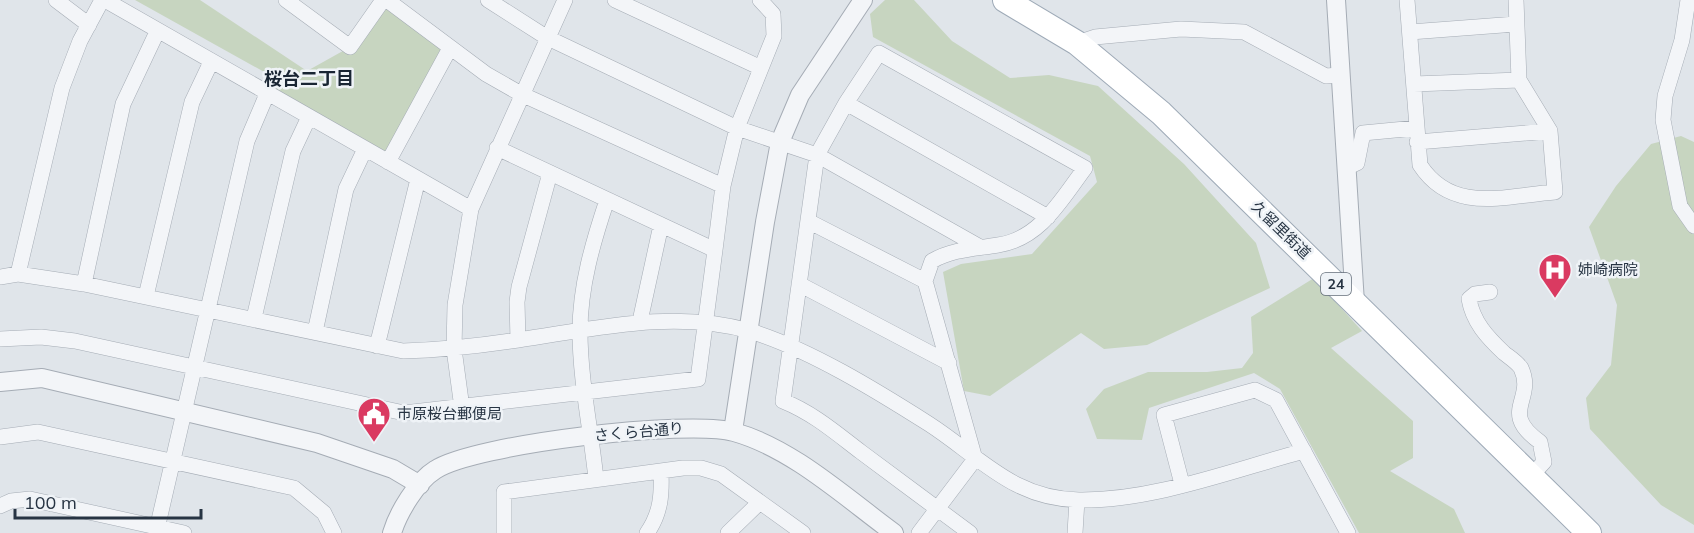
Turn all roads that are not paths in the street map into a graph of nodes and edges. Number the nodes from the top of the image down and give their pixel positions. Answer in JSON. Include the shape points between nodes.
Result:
{"nodes":[{"id":1,"x":56,"y":0,"type":"edge"},
{"id":2,"x":104,"y":0,"type":"edge"},
{"id":3,"x":286,"y":0,"type":"edge"},
{"id":4,"x":385,"y":0,"type":"edge"},
{"id":5,"x":488,"y":0,"type":"edge"},
{"id":6,"x":565,"y":0,"type":"edge"},
{"id":7,"x":615,"y":0,"type":"edge"},
{"id":8,"x":760,"y":0,"type":"edge"},
{"id":9,"x":862,"y":0,"type":"edge"},
{"id":10,"x":1005,"y":0,"type":"edge"},
{"id":11,"x":1336,"y":0,"type":"edge"},
{"id":12,"x":1407,"y":0,"type":"edge"},
{"id":13,"x":1516,"y":0,"type":"edge"},
{"id":14,"x":1688,"y":0,"type":"edge"},
{"id":15,"x":1516,"y":24,"type":"junction"},
{"id":16,"x":89,"y":25,"type":"junction"},
{"id":17,"x":157,"y":32,"type":"junction"},
{"id":18,"x":1410,"y":32,"type":"junction"},
{"id":19,"x":546,"y":37,"type":"junction"},
{"id":20,"x":1077,"y":43,"type":"junction"},
{"id":21,"x":450,"y":48,"type":"junction"},
{"id":22,"x":211,"y":62,"type":"junction"},
{"id":23,"x":761,"y":68,"type":"junction"},
{"id":24,"x":1340,"y":75,"type":"junction"},
{"id":25,"x":1519,"y":80,"type":"junction"},
{"id":26,"x":1414,"y":84,"type":"junction"},
{"id":27,"x":267,"y":94,"type":"junction"},
{"id":28,"x":521,"y":94,"type":"junction"},
{"id":29,"x":846,"y":103,"type":"junction"},
{"id":30,"x":309,"y":117,"type":"junction"},
{"id":31,"x":737,"y":128,"type":"junction"},
{"id":32,"x":1550,"y":131,"type":"junction"},
{"id":33,"x":1417,"y":135,"type":"junction"},
{"id":34,"x":780,"y":142,"type":"junction"},
{"id":35,"x":496,"y":148,"type":"junction"},
{"id":36,"x":365,"y":149,"type":"junction"},
{"id":37,"x":817,"y":155,"type":"junction"},
{"id":38,"x":388,"y":162,"type":"junction"},
{"id":39,"x":1347,"y":168,"type":"junction"},
{"id":40,"x":550,"y":173,"type":"junction"},
{"id":41,"x":418,"y":179,"type":"junction"},
{"id":42,"x":723,"y":186,"type":"junction"},
{"id":43,"x":608,"y":200,"type":"junction"},
{"id":44,"x":471,"y":209,"type":"junction"},
{"id":45,"x":1048,"y":217,"type":"junction"},
{"id":46,"x":808,"y":221,"type":"junction"},
{"id":47,"x":662,"y":225,"type":"junction"},
{"id":48,"x":1694,"y":226,"type":"edge"},
{"id":49,"x":980,"y":247,"type":"junction"},
{"id":50,"x":715,"y":250,"type":"junction"},
{"id":51,"x":18,"y":274,"type":"junction"},
{"id":52,"x":0,"y":277,"type":"edge"},
{"id":53,"x":925,"y":281,"type":"junction"},
{"id":54,"x":84,"y":284,"type":"junction"},
{"id":55,"x":799,"y":284,"type":"junction"},
{"id":56,"x":1490,"y":292,"type":"dead end"},
{"id":57,"x":146,"y":296,"type":"junction"},
{"id":58,"x":1355,"y":303,"type":"junction"},
{"id":59,"x":209,"y":308,"type":"junction"},
{"id":60,"x":254,"y":318,"type":"junction"},
{"id":61,"x":640,"y":321,"type":"junction"},
{"id":62,"x":707,"y":324,"type":"junction"},
{"id":63,"x":580,"y":330,"type":"junction"},
{"id":64,"x":749,"y":331,"type":"junction"},
{"id":65,"x":315,"y":332,"type":"junction"},
{"id":66,"x":0,"y":339,"type":"edge"},
{"id":67,"x":518,"y":340,"type":"junction"},
{"id":68,"x":377,"y":346,"type":"junction"},
{"id":69,"x":790,"y":346,"type":"junction"},
{"id":70,"x":454,"y":349,"type":"junction"},
{"id":71,"x":949,"y":363,"type":"junction"},
{"id":72,"x":195,"y":368,"type":"junction"},
{"id":73,"x":0,"y":382,"type":"edge"},
{"id":74,"x":585,"y":392,"type":"junction"},
{"id":75,"x":462,"y":408,"type":"junction"},
{"id":76,"x":184,"y":412,"type":"junction"},
{"id":77,"x":733,"y":431,"type":"junction"},
{"id":78,"x":592,"y":436,"type":"junction"},
{"id":79,"x":0,"y":437,"type":"edge"},
{"id":80,"x":1304,"y":451,"type":"junction"},
{"id":81,"x":975,"y":459,"type":"junction"},
{"id":82,"x":172,"y":462,"type":"junction"},
{"id":83,"x":662,"y":471,"type":"junction"},
{"id":84,"x":1531,"y":476,"type":"junction"},
{"id":85,"x":596,"y":479,"type":"junction"},
{"id":86,"x":1182,"y":484,"type":"junction"},
{"id":87,"x":420,"y":485,"type":"junction"},
{"id":88,"x":1077,"y":500,"type":"junction"},
{"id":89,"x":760,"y":502,"type":"junction"},
{"id":90,"x":0,"y":506,"type":"edge"},
{"id":91,"x":938,"y":509,"type":"junction"},
{"id":92,"x":157,"y":530,"type":"edge"},
{"id":93,"x":184,"y":533,"type":"edge"},
{"id":94,"x":334,"y":533,"type":"edge"},
{"id":95,"x":392,"y":533,"type":"edge"},
{"id":96,"x":504,"y":533,"type":"edge"},
{"id":97,"x":647,"y":533,"type":"edge"},
{"id":98,"x":728,"y":533,"type":"edge"},
{"id":99,"x":803,"y":533,"type":"edge"},
{"id":100,"x":894,"y":533,"type":"edge"},
{"id":101,"x":919,"y":533,"type":"edge"},
{"id":102,"x":970,"y":533,"type":"edge"},
{"id":103,"x":1075,"y":533,"type":"edge"},
{"id":104,"x":1348,"y":533,"type":"edge"},
{"id":105,"x":1588,"y":533,"type":"edge"}],
"edges":[{"from":1,"to":16,"type":"street"},
{"from":2,"to":16,"type":"street"},
{"from":2,"to":17,"type":"street"},
{"from":3,"to":4,"type":"street","via":[[350,47]]},
{"from":4,"to":21,"type":"street"},
{"from":5,"to":19,"type":"street"},
{"from":6,"to":19,"type":"street"},
{"from":7,"to":23,"type":"street"},
{"from":8,"to":23,"type":"street","via":[[773,14],[774,36]]},
{"from":9,"to":34,"type":"street","via":[[800,95]]},
{"from":10,"to":20,"type":"main road","name":"久留里街道","number":"24"},
{"from":11,"to":24,"type":"street"},
{"from":12,"to":18,"type":"street"},
{"from":13,"to":15,"type":"street"},
{"from":14,"to":48,"type":"street","via":[[1663,120],[1680,206]]},
{"from":15,"to":18,"type":"street"},
{"from":15,"to":25,"type":"street"},
{"from":16,"to":51,"type":"street","via":[[62,88]]},
{"from":17,"to":22,"type":"street"},
{"from":17,"to":54,"type":"street","via":[[123,104]]},
{"from":18,"to":26,"type":"street"},
{"from":19,"to":28,"type":"street"},
{"from":19,"to":31,"type":"street"},
{"from":20,"to":24,"type":"street","via":[[1095,37],[1181,28],[1244,32],[1326,76]]},
{"from":20,"to":58,"type":"main road","name":"久留里街道","number":"24","via":[[1161,113]]},
{"from":21,"to":28,"type":"street"},
{"from":21,"to":38,"type":"street"},
{"from":22,"to":27,"type":"street"},
{"from":22,"to":57,"type":"street","via":[[192,102]]},
{"from":23,"to":31,"type":"street"},
{"from":24,"to":39,"type":"street"},
{"from":25,"to":26,"type":"street"},
{"from":25,"to":32,"type":"street"},
{"from":26,"to":33,"type":"street"},
{"from":27,"to":30,"type":"street"},
{"from":27,"to":59,"type":"street","via":[[247,141]]},
{"from":28,"to":35,"type":"street"},
{"from":28,"to":42,"type":"street"},
{"from":29,"to":37,"type":"street"},
{"from":29,"to":45,"type":"street"},
{"from":29,"to":45,"type":"street","via":[[879,54],[1085,168]]},
{"from":30,"to":36,"type":"street"},
{"from":30,"to":60,"type":"street","via":[[293,151]]},
{"from":31,"to":34,"type":"street"},
{"from":31,"to":42,"type":"street"},
{"from":32,"to":33,"type":"street"},
{"from":32,"to":33,"type":"street","via":[[1555,192],[1463,198],[1431,182],[1420,165]]},
{"from":33,"to":39,"type":"street","via":[[1363,133],[1357,163]]},
{"from":34,"to":37,"type":"street"},
{"from":34,"to":64,"type":"street"},
{"from":35,"to":40,"type":"street"},
{"from":35,"to":44,"type":"street"},
{"from":36,"to":38,"type":"street"},
{"from":36,"to":65,"type":"street","via":[[346,189]]},
{"from":37,"to":46,"type":"street"},
{"from":37,"to":49,"type":"street"},
{"from":38,"to":41,"type":"street"},
{"from":39,"to":58,"type":"street"},
{"from":40,"to":43,"type":"street"},
{"from":40,"to":67,"type":"street","via":[[519,287]]},
{"from":41,"to":44,"type":"street"},
{"from":41,"to":68,"type":"street"},
{"from":42,"to":50,"type":"street"},
{"from":43,"to":47,"type":"street"},
{"from":43,"to":63,"type":"street","via":[[592,243]]},
{"from":44,"to":70,"type":"street","via":[[455,305]]},
{"from":45,"to":49,"type":"street","via":[[1029,235],[1001,245]]},
{"from":46,"to":53,"type":"street"},
{"from":46,"to":55,"type":"street"},
{"from":47,"to":50,"type":"street"},
{"from":47,"to":61,"type":"street"},
{"from":49,"to":53,"type":"street","via":[[948,251],[932,261]]},
{"from":50,"to":62,"type":"street"},
{"from":51,"to":52,"type":"street"},
{"from":51,"to":54,"type":"street"},
{"from":53,"to":71,"type":"street"},
{"from":54,"to":57,"type":"street"},
{"from":55,"to":69,"type":"street"},
{"from":55,"to":71,"type":"street"},
{"from":56,"to":84,"type":"street","via":[[1469,299],[1472,317],[1520,367],[1525,384],[1518,410],[1524,430],[1540,442],[1544,462]]},
{"from":57,"to":59,"type":"street"},
{"from":58,"to":84,"type":"main road","name":"久留里街道","number":"24"},
{"from":59,"to":60,"type":"street"},
{"from":59,"to":72,"type":"street"},
{"from":60,"to":65,"type":"street"},
{"from":61,"to":62,"type":"street"},
{"from":61,"to":63,"type":"street"},
{"from":62,"to":64,"type":"street"},
{"from":62,"to":74,"type":"street","via":[[698,379]]},
{"from":63,"to":67,"type":"street"},
{"from":63,"to":74,"type":"street"},
{"from":64,"to":69,"type":"street"},
{"from":64,"to":77,"type":"street"},
{"from":65,"to":68,"type":"street"},
{"from":66,"to":72,"type":"street","via":[[41,337],[75,341]]},
{"from":67,"to":70,"type":"street"},
{"from":68,"to":70,"type":"street","via":[[403,351]]},
{"from":69,"to":81,"type":"street","via":[[931,425]]},
{"from":69,"to":91,"type":"street","via":[[783,401],[805,410]]},
{"from":70,"to":75,"type":"street"},
{"from":71,"to":81,"type":"street"},
{"from":72,"to":75,"type":"street","via":[[404,413]]},
{"from":72,"to":76,"type":"street"},
{"from":73,"to":76,"type":"street","via":[[42,378]]},
{"from":74,"to":75,"type":"street"},
{"from":74,"to":78,"type":"street"},
{"from":76,"to":82,"type":"street"},
{"from":76,"to":87,"type":"street","via":[[347,452],[393,469]]},
{"from":77,"to":78,"type":"street","name":"さくら台通り","via":[[705,427]]},
{"from":77,"to":100,"type":"street","name":"さくら台通り","via":[[774,446]]},
{"from":78,"to":85,"type":"street"},
{"from":78,"to":87,"type":"street","name":"さくら台通り","via":[[468,456],[435,470]]},
{"from":79,"to":82,"type":"street","via":[[38,432]]},
{"from":80,"to":86,"type":"street"},
{"from":80,"to":86,"type":"street","via":[[1276,400],[1255,390],[1164,415]]},
{"from":80,"to":104,"type":"street"},
{"from":81,"to":88,"type":"street","via":[[1013,485],[1041,495]]},
{"from":81,"to":91,"type":"street"},
{"from":82,"to":92,"type":"street"},
{"from":82,"to":94,"type":"street","via":[[294,488],[324,513]]},
{"from":83,"to":85,"type":"street"},
{"from":83,"to":89,"type":"street","via":[[701,468],[721,474]]},
{"from":83,"to":97,"type":"street","via":[[662,497],[655,522]]},
{"from":84,"to":105,"type":"main road","name":"久留里街道","number":"24"},
{"from":85,"to":96,"type":"street","via":[[504,492]]},
{"from":86,"to":88,"type":"street","via":[[1125,498]]},
{"from":87,"to":95,"type":"street","name":"さくら台通り"},
{"from":88,"to":103,"type":"street"},
{"from":89,"to":98,"type":"street"},
{"from":89,"to":99,"type":"street"},
{"from":90,"to":92,"type":"street","via":[[30,499]]},
{"from":91,"to":101,"type":"street"},
{"from":91,"to":102,"type":"street"},
{"from":92,"to":93,"type":"street"}]}
